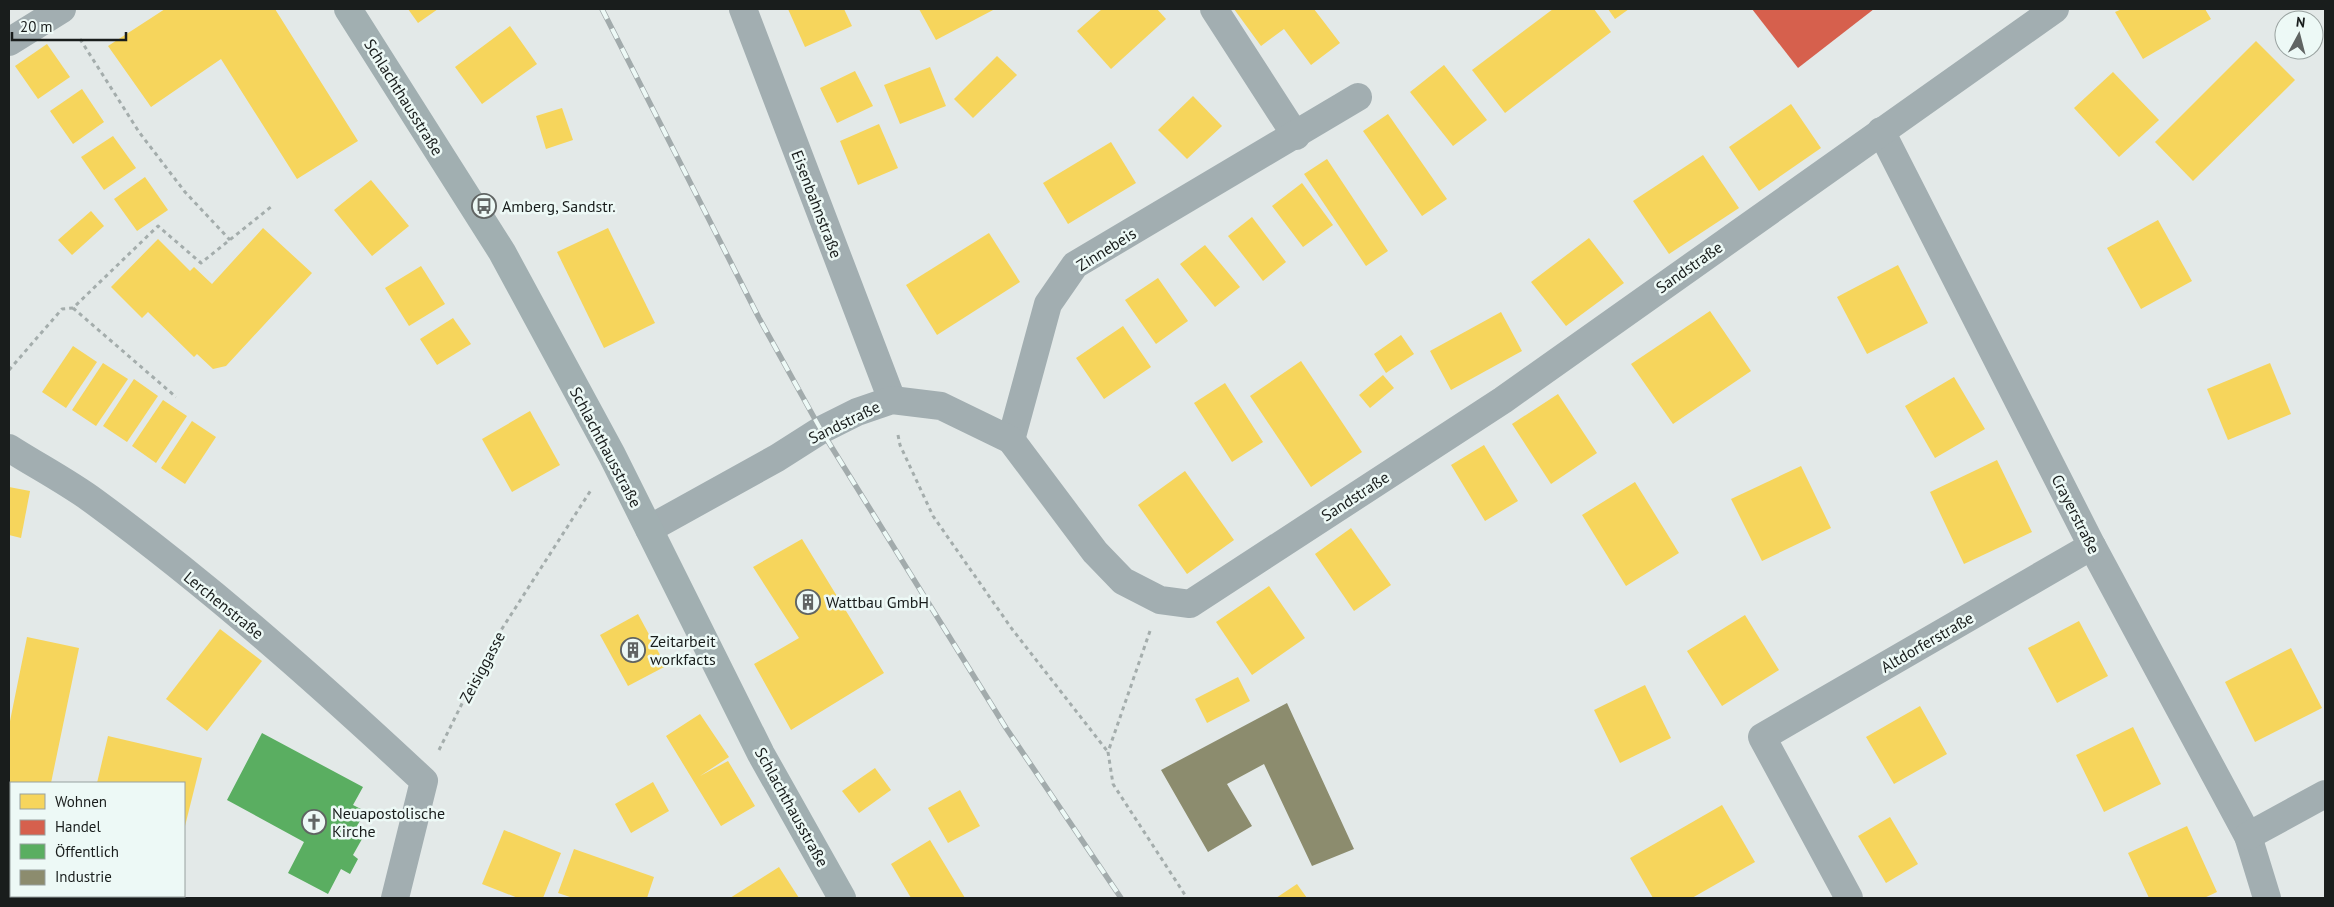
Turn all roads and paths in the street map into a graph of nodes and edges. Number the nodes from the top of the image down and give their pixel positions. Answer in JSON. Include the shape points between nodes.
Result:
{"nodes":[{"id":1,"x":62,"y":9,"type":"edge"},
{"id":2,"x":348,"y":9,"type":"edge"},
{"id":3,"x":742,"y":9,"type":"edge"},
{"id":4,"x":1214,"y":9,"type":"edge"},
{"id":5,"x":2055,"y":9,"type":"edge"},
{"id":6,"x":9,"y":42,"type":"edge"},
{"id":7,"x":1358,"y":97,"type":"dead end"},
{"id":8,"x":1881,"y":131,"type":"junction"},
{"id":9,"x":1296,"y":136,"type":"junction"},
{"id":10,"x":272,"y":206,"type":"dead end"},
{"id":11,"x":230,"y":240,"type":"junction"},
{"id":12,"x":73,"y":308,"type":"junction"},
{"id":13,"x":9,"y":370,"type":"edge"},
{"id":14,"x":176,"y":397,"type":"dead end"},
{"id":15,"x":892,"y":400,"type":"junction"},
{"id":16,"x":1011,"y":440,"type":"junction"},
{"id":17,"x":9,"y":448,"type":"edge"},
{"id":18,"x":612,"y":455,"type":"junction"},
{"id":19,"x":649,"y":529,"type":"junction"},
{"id":20,"x":2092,"y":546,"type":"junction"},
{"id":21,"x":1160,"y":600,"type":"junction"},
{"id":22,"x":1108,"y":752,"type":"junction"},
{"id":23,"x":424,"y":781,"type":"junction"},
{"id":24,"x":2325,"y":794,"type":"edge"},
{"id":25,"x":2248,"y":836,"type":"junction"},
{"id":26,"x":394,"y":898,"type":"edge"},
{"id":27,"x":842,"y":898,"type":"edge"},
{"id":28,"x":1187,"y":898,"type":"edge"},
{"id":29,"x":1849,"y":898,"type":"edge"},
{"id":30,"x":2266,"y":898,"type":"edge"}],
"edges":[{"from":1,"to":6,"type":"street"},
{"from":1,"to":11,"type":"path","via":[[139,132],[185,192]]},
{"from":2,"to":18,"type":"main road","name":"Schlachthausstraße","via":[[502,252]]},
{"from":3,"to":15,"type":"street","name":"Eisenbahnstraße"},
{"from":4,"to":9,"type":"street"},
{"from":5,"to":8,"type":"street","name":"Sandstraße"},
{"from":7,"to":9,"type":"street","name":"Zinnebeis"},
{"from":8,"to":20,"type":"street","name":"Crayerstraße"},
{"from":8,"to":21,"type":"street","name":"Sandstraße","via":[[1503,400],[1190,604]]},
{"from":9,"to":16,"type":"street","name":"Zinnebeis","via":[[1075,265],[1048,304]]},
{"from":10,"to":11,"type":"path"},
{"from":11,"to":12,"type":"path","via":[[201,264],[158,226]]},
{"from":12,"to":13,"type":"path","via":[[62,308]]},
{"from":12,"to":14,"type":"path"},
{"from":15,"to":16,"type":"street","name":"Sandstraße","via":[[942,406]]},
{"from":15,"to":19,"type":"street","name":"Sandstraße","via":[[857,412],[821,430]]},
{"from":15,"to":22,"type":"path","via":[[900,445],[933,516],[1012,629]]},
{"from":16,"to":21,"type":"street","name":"Sandstraße","via":[[1095,552],[1123,581]]},
{"from":17,"to":23,"type":"street","name":"Lerchenstraße","via":[[94,501],[231,610],[326,690]]},
{"from":18,"to":19,"type":"main road","name":"Schlachthausstraße"},
{"from":18,"to":23,"type":"path","name":"Zeisiggasse","via":[[489,649]]},
{"from":19,"to":27,"type":"main road","name":"Schlachthausstraße","via":[[761,754]]},
{"from":20,"to":25,"type":"street","name":"Crayerstraße"},
{"from":20,"to":29,"type":"street","name":"Altdorferstraße","via":[[1762,737]]},
{"from":21,"to":22,"type":"path"},
{"from":22,"to":28,"type":"path","via":[[1113,784]]},
{"from":23,"to":26,"type":"street"},
{"from":24,"to":25,"type":"street"},
{"from":25,"to":30,"type":"street","name":"Crayerstraße"}]}
